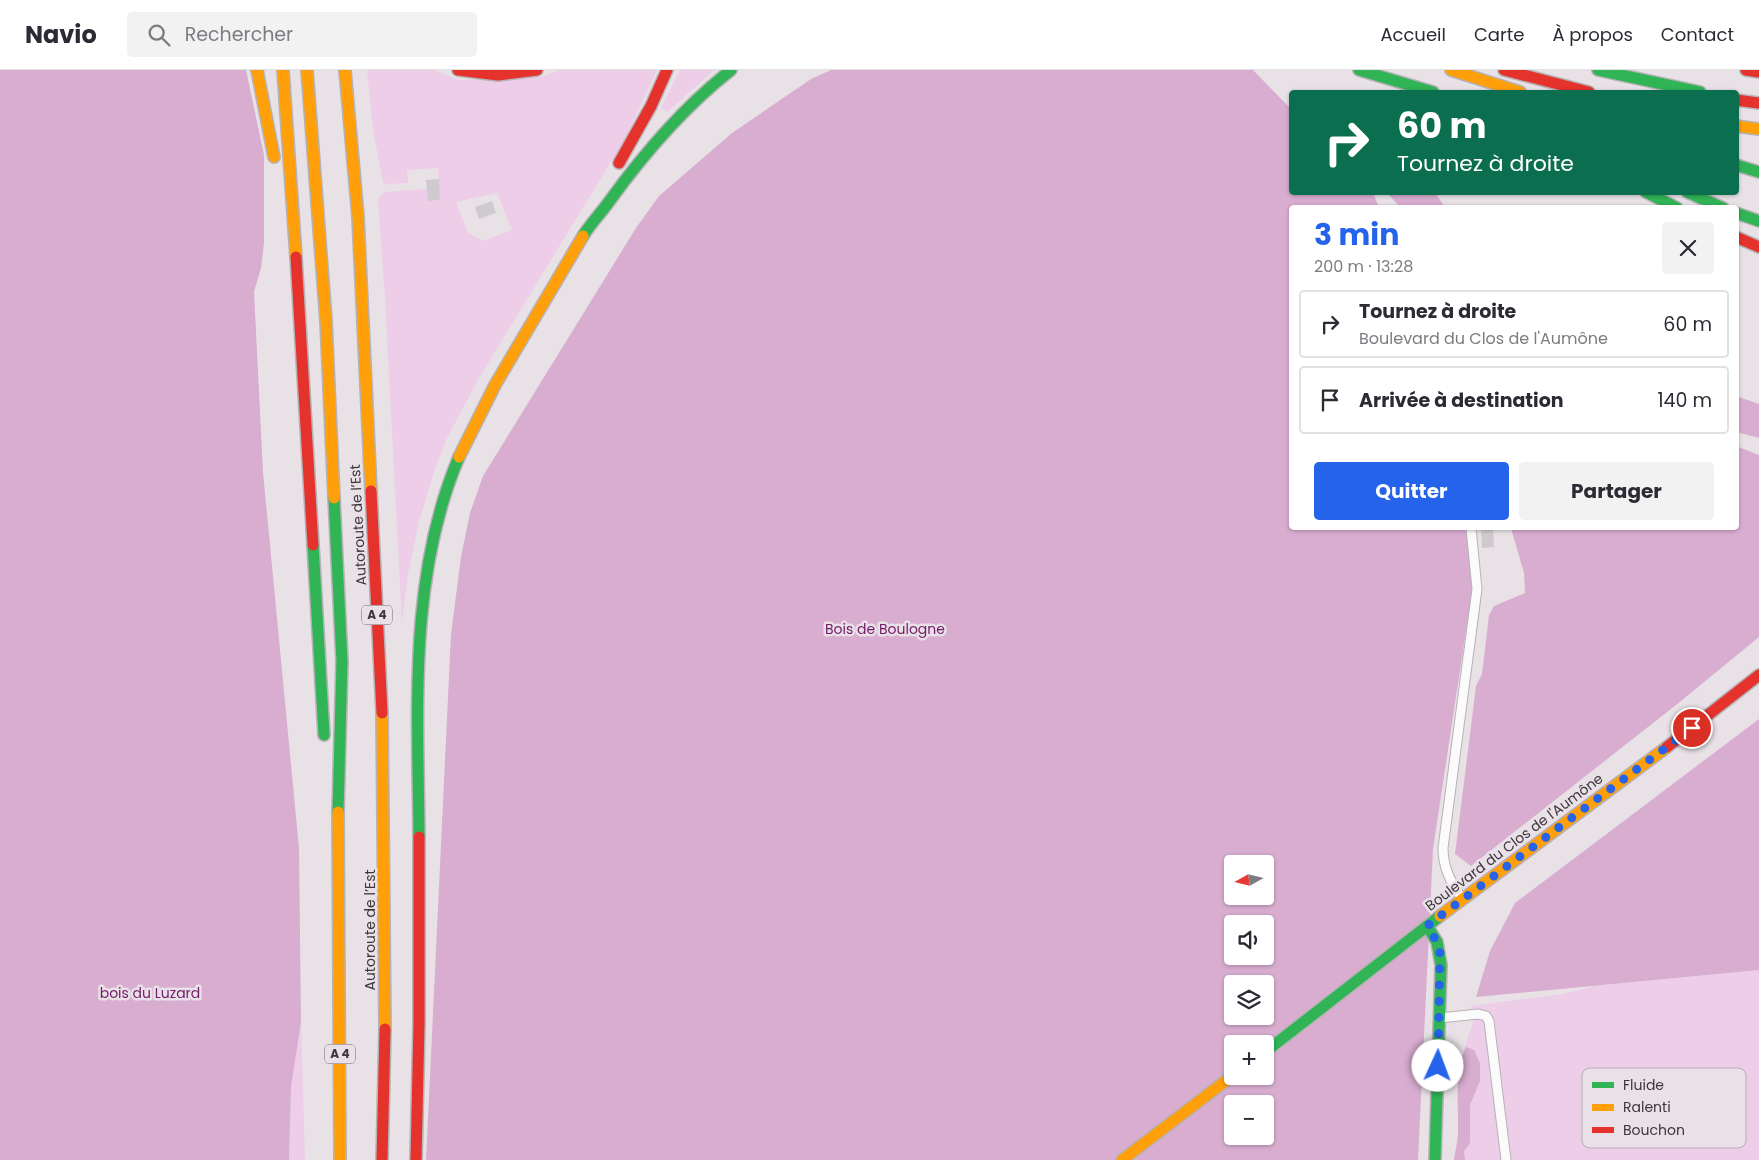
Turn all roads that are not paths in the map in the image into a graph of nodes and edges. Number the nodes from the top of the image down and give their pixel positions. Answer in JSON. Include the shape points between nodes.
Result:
{"nodes":[{"id":1,"x":256,"y":70,"type":"edge"},
{"id":2,"x":283,"y":70,"type":"edge"},
{"id":3,"x":307,"y":70,"type":"edge"},
{"id":4,"x":345,"y":70,"type":"edge"},
{"id":5,"x":458,"y":70,"type":"edge"},
{"id":6,"x":537,"y":70,"type":"edge"},
{"id":7,"x":667,"y":70,"type":"edge"},
{"id":8,"x":732,"y":70,"type":"edge"},
{"id":9,"x":1359,"y":70,"type":"edge"},
{"id":10,"x":1451,"y":70,"type":"edge"},
{"id":11,"x":1504,"y":70,"type":"edge"},
{"id":12,"x":1598,"y":70,"type":"edge"},
{"id":13,"x":1746,"y":70,"type":"edge"},
{"id":14,"x":1759,"y":72,"type":"edge"},
{"id":15,"x":1426,"y":90,"type":"edge"},
{"id":16,"x":1514,"y":90,"type":"edge"},
{"id":17,"x":1581,"y":90,"type":"edge"},
{"id":18,"x":1691,"y":90,"type":"edge"},
{"id":19,"x":1739,"y":100,"type":"edge"},
{"id":20,"x":1759,"y":103,"type":"edge"},
{"id":21,"x":1739,"y":126,"type":"edge"},
{"id":22,"x":1759,"y":129,"type":"edge"},
{"id":23,"x":1739,"y":166,"type":"edge"},
{"id":24,"x":276,"y":168,"type":"dead end"},
{"id":25,"x":614,"y":170,"type":"dead end"},
{"id":26,"x":1759,"y":172,"type":"edge"},
{"id":27,"x":1652,"y":195,"type":"edge"},
{"id":28,"x":1694,"y":195,"type":"edge"},
{"id":29,"x":595,"y":202,"type":"dead end"},
{"id":30,"x":1672,"y":205,"type":"edge"},
{"id":31,"x":1716,"y":205,"type":"edge"},
{"id":32,"x":281,"y":210,"type":"dead end"},
{"id":33,"x":1739,"y":214,"type":"edge"},
{"id":34,"x":1759,"y":221,"type":"edge"},
{"id":35,"x":586,"y":231,"type":"junction"},
{"id":36,"x":1739,"y":238,"type":"edge"},
{"id":37,"x":1759,"y":247,"type":"edge"},
{"id":38,"x":300,"y":312,"type":"junction"},
{"id":39,"x":1471,"y":530,"type":"edge"},
{"id":40,"x":1759,"y":675,"type":"edge"},
{"id":41,"x":338,"y":784,"type":"junction"},
{"id":42,"x":1463,"y":900,"type":"junction"},
{"id":43,"x":1427,"y":926,"type":"junction"},
{"id":44,"x":1440,"y":1018,"type":"junction"},
{"id":45,"x":1274,"y":1045,"type":"edge"},
{"id":46,"x":1224,"y":1083,"type":"edge"},
{"id":47,"x":340,"y":1160,"type":"edge"},
{"id":48,"x":382,"y":1160,"type":"edge"},
{"id":49,"x":416,"y":1160,"type":"edge"},
{"id":50,"x":1122,"y":1160,"type":"edge"},
{"id":51,"x":1435,"y":1160,"type":"edge"},
{"id":52,"x":1506,"y":1160,"type":"edge"}],
"edges":[{"from":1,"to":24,"type":"main road"},
{"from":2,"to":38,"type":"main road"},
{"from":3,"to":41,"type":"main road","name":"Autoroute de l’Est","number":"A 4","via":[[326,321],[338,550],[342,661]]},
{"from":4,"to":48,"type":"main road","name":"Autoroute de l’Est","number":"A 4","via":[[358,217],[383,730],[386,983]]},
{"from":5,"to":6,"type":"main road","via":[[514,75]]},
{"from":7,"to":25,"type":"main road","via":[[651,106]]},
{"from":8,"to":35,"type":"main road","via":[[708,88],[650,146]]},
{"from":9,"to":15,"type":"main road"},
{"from":10,"to":16,"type":"main road"},
{"from":11,"to":17,"type":"main road"},
{"from":12,"to":18,"type":"main road"},
{"from":13,"to":14,"type":"main road"},
{"from":19,"to":20,"type":"main road"},
{"from":21,"to":22,"type":"main road"},
{"from":23,"to":26,"type":"main road"},
{"from":27,"to":30,"type":"main road"},
{"from":28,"to":31,"type":"main road"},
{"from":29,"to":35,"type":"main road"},
{"from":32,"to":38,"type":"main road","via":[[287,283]]},
{"from":33,"to":34,"type":"main road"},
{"from":35,"to":49,"type":"main road","via":[[480,411],[457,460],[426,563],[418,667],[420,936]]},
{"from":36,"to":37,"type":"main road"},
{"from":38,"to":41,"type":"main road","via":[[324,737]]},
{"from":39,"to":42,"type":"lane","via":[[1477,589],[1443,848],[1443,862],[1450,882]]},
{"from":40,"to":42,"type":"main road","name":"Boulevard du Clos de l'Aumône"},
{"from":41,"to":47,"type":"main road","name":"Autoroute de l’Est","number":"A 4"},
{"from":42,"to":43,"type":"main road","name":"Boulevard du Clos de l'Aumône"},
{"from":43,"to":44,"type":"main road","name":"Boulevard du Clos de l'Aumône","via":[[1440,953]]},
{"from":43,"to":45,"type":"main road"},
{"from":44,"to":51,"type":"main road","name":"Boulevard du Clos de l'Aumône"},
{"from":44,"to":52,"type":"lane","via":[[1478,1014],[1486,1016],[1489,1021]]},
{"from":46,"to":50,"type":"main road"}]}
